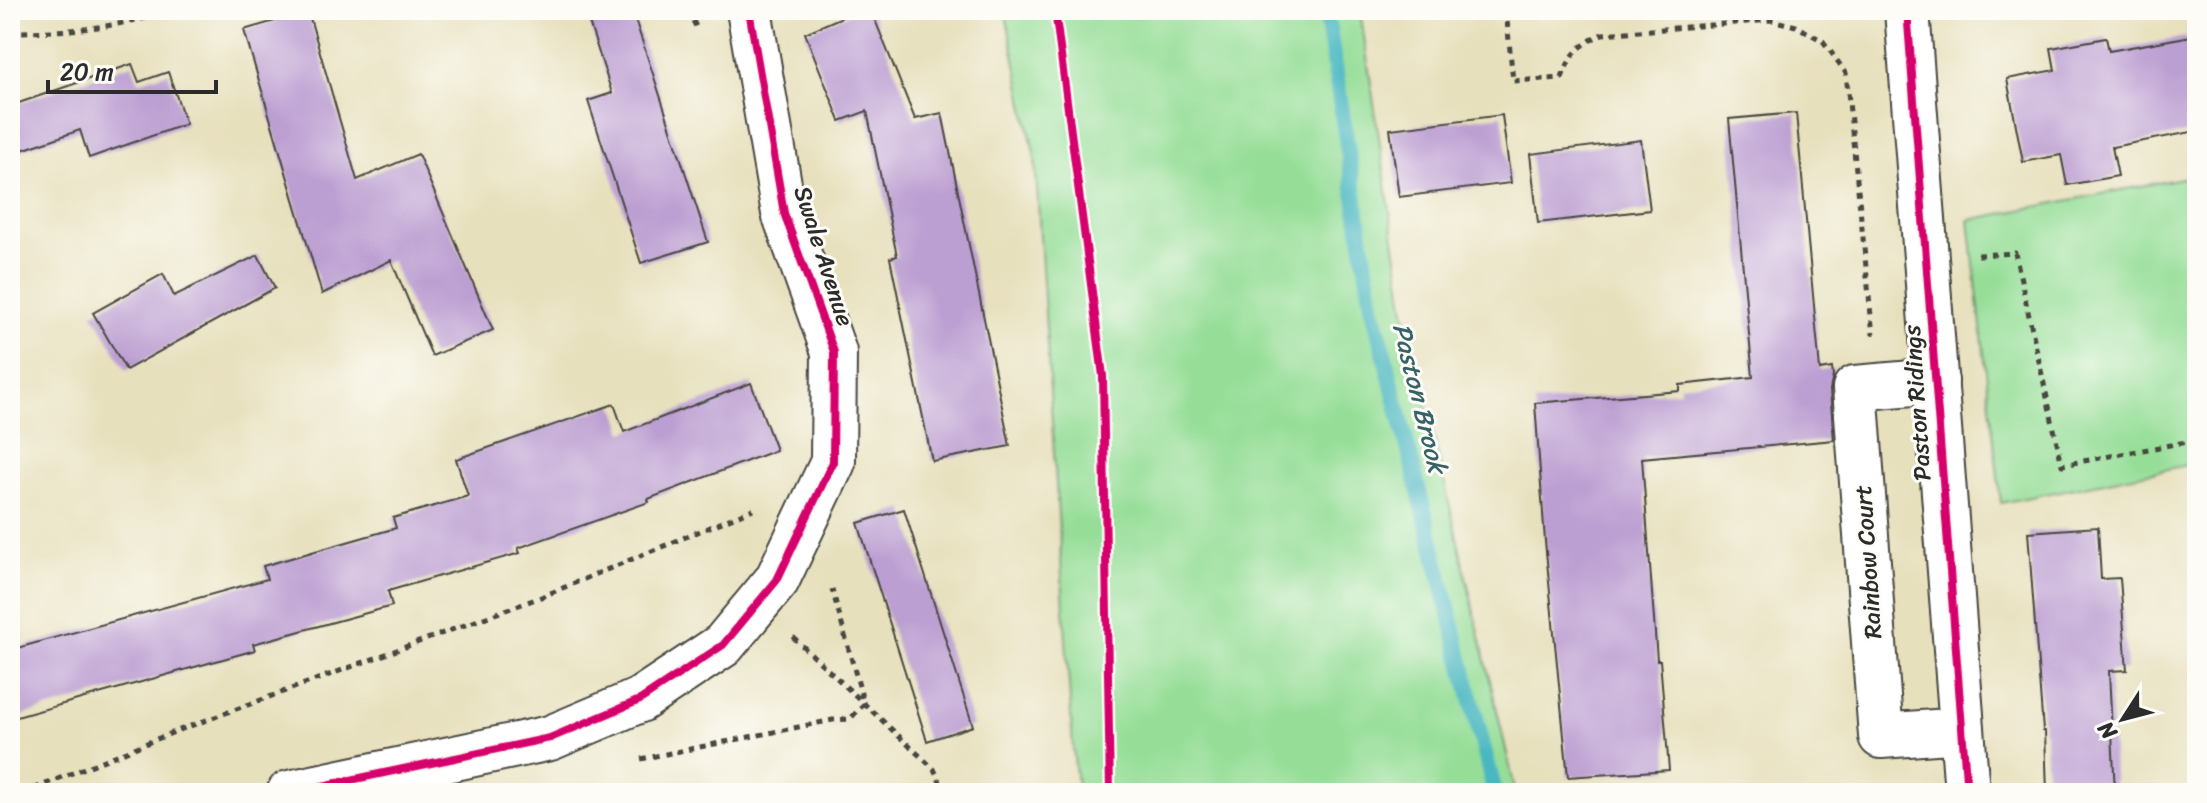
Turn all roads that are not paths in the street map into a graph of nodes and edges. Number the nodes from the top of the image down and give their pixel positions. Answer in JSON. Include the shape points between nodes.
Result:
{"nodes":[{"id":1,"x":749,"y":10,"type":"edge"},
{"id":2,"x":1907,"y":10,"type":"edge"},
{"id":3,"x":1936,"y":381,"type":"junction"},
{"id":4,"x":1962,"y":730,"type":"junction"},
{"id":5,"x":289,"y":793,"type":"edge"},
{"id":6,"x":1967,"y":793,"type":"edge"}],
"edges":[{"from":1,"to":5,"type":"street","name":"Swale Avenue","via":[[784,213],[834,352],[833,462],[777,580],[723,645],[640,700],[550,738]]},
{"from":2,"to":3,"type":"street","name":"Paston Ridings"},
{"from":3,"to":4,"type":"street","name":"Paston Ridings"},
{"from":3,"to":4,"type":"street","name":"Rainbow Court","via":[[1855,388],[1881,736]]},
{"from":4,"to":6,"type":"street","name":"Paston Ridings"}]}
